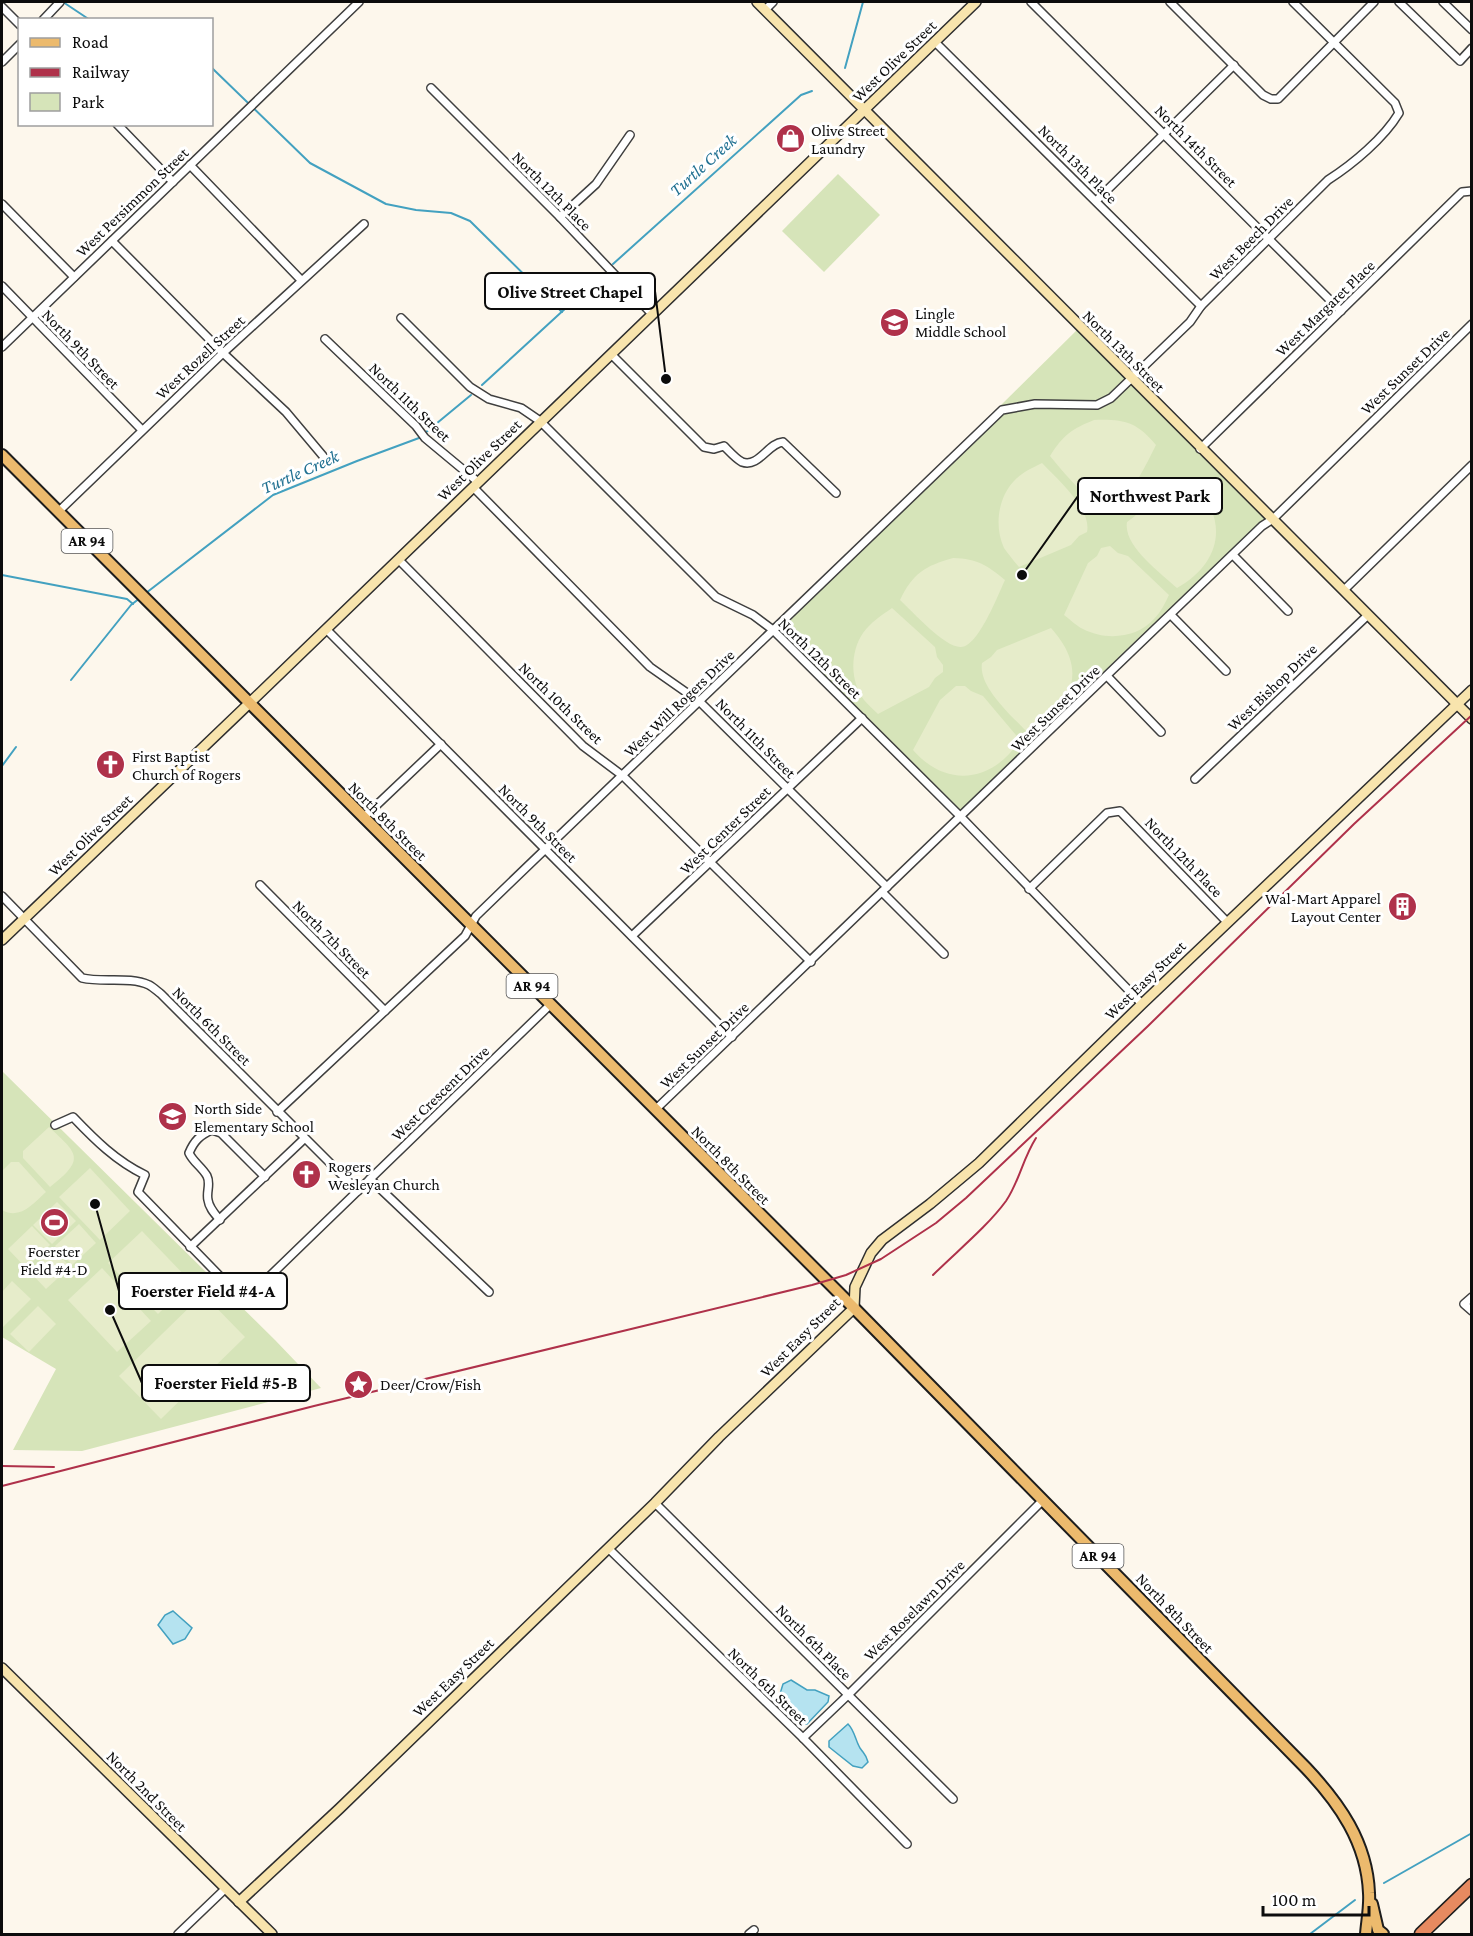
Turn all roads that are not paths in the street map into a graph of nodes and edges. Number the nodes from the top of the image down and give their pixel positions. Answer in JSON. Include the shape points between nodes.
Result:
{"nodes":[{"id":1,"x":60,"y":2,"type":"edge"},
{"id":2,"x":359,"y":2,"type":"edge"},
{"id":3,"x":757,"y":2,"type":"edge"},
{"id":4,"x":773,"y":2,"type":"edge"},
{"id":5,"x":976,"y":2,"type":"edge"},
{"id":6,"x":1031,"y":2,"type":"edge"},
{"id":7,"x":1170,"y":2,"type":"edge"},
{"id":8,"x":1293,"y":2,"type":"edge"},
{"id":9,"x":1374,"y":2,"type":"edge"},
{"id":10,"x":1400,"y":2,"type":"edge"},
{"id":11,"x":1443,"y":2,"type":"edge"},
{"id":12,"x":2,"y":7,"type":"edge"},
{"id":13,"x":765,"y":10,"type":"junction"},
{"id":14,"x":45,"y":18,"type":"edge"},
{"id":15,"x":18,"y":23,"type":"edge"},
{"id":16,"x":1472,"y":30,"type":"edge"},
{"id":17,"x":935,"y":42,"type":"junction"},
{"id":18,"x":1334,"y":42,"type":"junction"},
{"id":19,"x":18,"y":46,"type":"edge"},
{"id":20,"x":1472,"y":48,"type":"edge"},
{"id":21,"x":2,"y":62,"type":"edge"},
{"id":22,"x":1234,"y":65,"type":"junction"},
{"id":23,"x":431,"y":88,"type":"dead end"},
{"id":24,"x":864,"y":111,"type":"junction"},
{"id":25,"x":119,"y":126,"type":"edge"},
{"id":26,"x":1165,"y":133,"type":"junction"},
{"id":27,"x":630,"y":135,"type":"dead end"},
{"id":28,"x":190,"y":165,"type":"junction"},
{"id":29,"x":173,"y":182,"type":"junction"},
{"id":30,"x":1472,"y":192,"type":"edge"},
{"id":31,"x":1096,"y":201,"type":"junction"},
{"id":32,"x":2,"y":204,"type":"edge"},
{"id":33,"x":560,"y":217,"type":"junction"},
{"id":34,"x":364,"y":224,"type":"dead end"},
{"id":35,"x":1270,"y":238,"type":"junction"},
{"id":36,"x":112,"y":241,"type":"junction"},
{"id":37,"x":74,"y":277,"type":"junction"},
{"id":38,"x":301,"y":280,"type":"junction"},
{"id":39,"x":2,"y":286,"type":"edge"},
{"id":40,"x":1201,"y":306,"type":"junction"},
{"id":41,"x":1341,"y":311,"type":"junction"},
{"id":42,"x":652,"y":314,"type":"junction"},
{"id":43,"x":32,"y":317,"type":"junction"},
{"id":44,"x":401,"y":318,"type":"dead end"},
{"id":45,"x":1472,"y":324,"type":"edge"},
{"id":46,"x":325,"y":339,"type":"dead end"},
{"id":47,"x":2,"y":347,"type":"edge"},
{"id":48,"x":223,"y":353,"type":"junction"},
{"id":49,"x":611,"y":354,"type":"junction"},
{"id":50,"x":1132,"y":379,"type":"junction"},
{"id":51,"x":540,"y":422,"type":"junction"},
{"id":52,"x":142,"y":430,"type":"junction"},
{"id":53,"x":1200,"y":449,"type":"junction"},
{"id":54,"x":2,"y":455,"type":"edge"},
{"id":55,"x":323,"y":456,"type":"dead end"},
{"id":56,"x":1472,"y":465,"type":"edge"},
{"id":57,"x":476,"y":484,"type":"junction"},
{"id":58,"x":836,"y":493,"type":"dead end"},
{"id":59,"x":58,"y":512,"type":"junction"},
{"id":60,"x":1273,"y":519,"type":"junction"},
{"id":61,"x":1233,"y":555,"type":"junction"},
{"id":62,"x":399,"y":560,"type":"junction"},
{"id":63,"x":1344,"y":590,"type":"junction"},
{"id":64,"x":1288,"y":611,"type":"dead end"},
{"id":65,"x":1171,"y":615,"type":"junction"},
{"id":66,"x":1368,"y":615,"type":"junction"},
{"id":67,"x":326,"y":628,"type":"junction"},
{"id":68,"x":773,"y":630,"type":"junction"},
{"id":69,"x":1226,"y":671,"type":"dead end"},
{"id":70,"x":1107,"y":676,"type":"junction"},
{"id":71,"x":1472,"y":690,"type":"edge"},
{"id":72,"x":700,"y":702,"type":"junction"},
{"id":73,"x":249,"y":704,"type":"junction"},
{"id":74,"x":1456,"y":704,"type":"junction"},
{"id":75,"x":862,"y":718,"type":"junction"},
{"id":76,"x":1472,"y":719,"type":"edge"},
{"id":77,"x":1161,"y":732,"type":"dead end"},
{"id":78,"x":441,"y":744,"type":"junction"},
{"id":79,"x":623,"y":776,"type":"junction"},
{"id":80,"x":1195,"y":779,"type":"dead end"},
{"id":81,"x":788,"y":789,"type":"junction"},
{"id":82,"x":961,"y":817,"type":"junction"},
{"id":83,"x":363,"y":818,"type":"junction"},
{"id":84,"x":545,"y":849,"type":"junction"},
{"id":85,"x":711,"y":863,"type":"junction"},
{"id":86,"x":260,"y":885,"type":"dead end"},
{"id":87,"x":1029,"y":889,"type":"junction"},
{"id":88,"x":885,"y":890,"type":"junction"},
{"id":89,"x":2,"y":896,"type":"edge"},
{"id":90,"x":24,"y":918,"type":"junction"},
{"id":91,"x":1227,"y":922,"type":"junction"},
{"id":92,"x":470,"y":924,"type":"junction"},
{"id":93,"x":632,"y":936,"type":"junction"},
{"id":94,"x":2,"y":940,"type":"edge"},
{"id":95,"x":944,"y":954,"type":"dead end"},
{"id":96,"x":811,"y":962,"type":"junction"},
{"id":97,"x":551,"y":1004,"type":"junction"},
{"id":98,"x":1142,"y":1004,"type":"junction"},
{"id":99,"x":385,"y":1011,"type":"junction"},
{"id":100,"x":732,"y":1036,"type":"junction"},
{"id":101,"x":656,"y":1110,"type":"junction"},
{"id":102,"x":277,"y":1112,"type":"junction"},
{"id":103,"x":56,"y":1125,"type":"dead end"},
{"id":104,"x":304,"y":1139,"type":"junction"},
{"id":105,"x":265,"y":1177,"type":"junction"},
{"id":106,"x":370,"y":1179,"type":"junction"},
{"id":107,"x":358,"y":1191,"type":"junction"},
{"id":108,"x":220,"y":1220,"type":"junction"},
{"id":109,"x":190,"y":1247,"type":"junction"},
{"id":110,"x":489,"y":1292,"type":"dead end"},
{"id":111,"x":1472,"y":1297,"type":"edge"},
{"id":112,"x":854,"y":1308,"type":"junction"},
{"id":113,"x":1472,"y":1311,"type":"edge"},
{"id":114,"x":1043,"y":1500,"type":"junction"},
{"id":115,"x":655,"y":1503,"type":"junction"},
{"id":116,"x":609,"y":1548,"type":"junction"},
{"id":117,"x":2,"y":1668,"type":"edge"},
{"id":118,"x":848,"y":1695,"type":"junction"},
{"id":119,"x":803,"y":1738,"type":"junction"},
{"id":120,"x":953,"y":1799,"type":"dead end"},
{"id":121,"x":907,"y":1844,"type":"dead end"},
{"id":122,"x":1472,"y":1877,"type":"edge"},
{"id":123,"x":1472,"y":1885,"type":"edge"},
{"id":124,"x":225,"y":1889,"type":"junction"},
{"id":125,"x":1370,"y":1895,"type":"junction"},
{"id":126,"x":1472,"y":1895,"type":"edge"},
{"id":127,"x":239,"y":1902,"type":"junction"},
{"id":128,"x":178,"y":1935,"type":"edge"},
{"id":129,"x":272,"y":1935,"type":"edge"},
{"id":130,"x":1366,"y":1935,"type":"edge"},
{"id":131,"x":1383,"y":1935,"type":"edge"},
{"id":132,"x":1413,"y":1935,"type":"edge"},
{"id":133,"x":1421,"y":1935,"type":"edge"},
{"id":134,"x":1432,"y":1935,"type":"edge"}],
"edges":[{"from":1,"to":14,"type":"street"},
{"from":2,"to":28,"type":"street","name":"West Persimmon Street"},
{"from":3,"to":13,"type":"main road","name":"North 13th Street"},
{"from":4,"to":13,"type":"street"},
{"from":5,"to":17,"type":"main road","name":"West Olive Street"},
{"from":6,"to":26,"type":"street","name":"North 14th Street"},
{"from":7,"to":22,"type":"street"},
{"from":8,"to":18,"type":"street"},
{"from":9,"to":18,"type":"street"},
{"from":10,"to":20,"type":"street","via":[[1460,60]]},
{"from":11,"to":16,"type":"street"},
{"from":12,"to":15,"type":"street"},
{"from":13,"to":24,"type":"main road","name":"North 13th Street"},
{"from":17,"to":24,"type":"main road","name":"West Olive Street"},
{"from":17,"to":31,"type":"street","name":"North 13th Place"},
{"from":18,"to":22,"type":"street","via":[[1278,99],[1263,95]]},
{"from":18,"to":35,"type":"street","name":"West Beech Drive","via":[[1395,103],[1399,113]]},
{"from":19,"to":21,"type":"street"},
{"from":22,"to":26,"type":"street"},
{"from":23,"to":33,"type":"street","name":"North 12th Place"},
{"from":24,"to":42,"type":"main road","name":"West Olive Street"},
{"from":24,"to":50,"type":"main road","name":"North 13th Street"},
{"from":25,"to":29,"type":"street"},
{"from":26,"to":31,"type":"street"},
{"from":26,"to":35,"type":"street","name":"North 14th Street"},
{"from":27,"to":33,"type":"street","via":[[596,184]]},
{"from":28,"to":29,"type":"street","name":"West Persimmon Street"},
{"from":28,"to":38,"type":"street"},
{"from":29,"to":36,"type":"street","name":"West Persimmon Street"},
{"from":30,"to":41,"type":"street","name":"West Margaret Place","via":[[1462,192]]},
{"from":31,"to":40,"type":"street","name":"North 13th Place"},
{"from":32,"to":37,"type":"street"},
{"from":33,"to":42,"type":"street","name":"North 12th Place"},
{"from":34,"to":38,"type":"street","name":"West Rozell Street"},
{"from":35,"to":40,"type":"street","name":"West Beech Drive"},
{"from":35,"to":41,"type":"street","name":"North 14th Street"},
{"from":36,"to":37,"type":"street","name":"West Persimmon Street"},
{"from":36,"to":48,"type":"street"},
{"from":37,"to":43,"type":"street","name":"West Persimmon Street"},
{"from":38,"to":48,"type":"street","name":"West Rozell Street"},
{"from":39,"to":43,"type":"street","name":"North 9th Street"},
{"from":40,"to":50,"type":"street","name":"West Beech Drive"},
{"from":41,"to":53,"type":"street","name":"West Margaret Place"},
{"from":42,"to":49,"type":"main road","name":"West Olive Street"},
{"from":43,"to":47,"type":"street","name":"West Persimmon Street"},
{"from":43,"to":52,"type":"street","name":"North 9th Street"},
{"from":44,"to":51,"type":"street","name":"North 12th Street","via":[[470,387],[489,399],[521,408]]},
{"from":45,"to":60,"type":"street","name":"West Sunset Drive"},
{"from":46,"to":57,"type":"street","name":"North 11th Street"},
{"from":48,"to":52,"type":"street","name":"West Rozell Street"},
{"from":48,"to":55,"type":"street","via":[[286,412]]},
{"from":49,"to":51,"type":"main road","name":"West Olive Street"},
{"from":49,"to":58,"type":"street","via":[[704,447],[724,446],[742,462],[752,462],[776,442],[783,442]]},
{"from":50,"to":53,"type":"main road","name":"North 13th Street"},
{"from":50,"to":68,"type":"street","name":"West Will Rogers Drive","via":[[1097,405],[1035,404],[1002,410]]},
{"from":51,"to":57,"type":"main road","name":"West Olive Street"},
{"from":51,"to":68,"type":"street","name":"North 12th Street","via":[[716,597]]},
{"from":52,"to":59,"type":"street","name":"West Rozell Street"},
{"from":53,"to":60,"type":"main road","name":"North 13th Street"},
{"from":54,"to":59,"type":"main road","name":"North 8th Street","number":"AR 94"},
{"from":56,"to":63,"type":"street"},
{"from":57,"to":62,"type":"main road","name":"West Olive Street"},
{"from":57,"to":72,"type":"street","name":"North 11th Street","via":[[650,667]]},
{"from":59,"to":73,"type":"main road","name":"North 8th Street","number":"AR 94"},
{"from":60,"to":61,"type":"street","name":"West Sunset Drive"},
{"from":60,"to":63,"type":"main road","name":"North 13th Street"},
{"from":61,"to":64,"type":"street"},
{"from":61,"to":65,"type":"street","name":"West Sunset Drive"},
{"from":62,"to":67,"type":"main road","name":"West Olive Street"},
{"from":62,"to":79,"type":"street","name":"North 10th Street","via":[[583,746]]},
{"from":63,"to":66,"type":"main road","name":"North 13th Street"},
{"from":65,"to":69,"type":"street"},
{"from":65,"to":70,"type":"street","name":"West Sunset Drive"},
{"from":66,"to":74,"type":"main road","name":"North 13th Street"},
{"from":66,"to":80,"type":"street","name":"West Bishop Drive"},
{"from":67,"to":73,"type":"main road","name":"West Olive Street"},
{"from":67,"to":78,"type":"street","name":"North 9th Street"},
{"from":68,"to":72,"type":"street","name":"West Will Rogers Drive"},
{"from":68,"to":75,"type":"street","name":"North 12th Street"},
{"from":70,"to":77,"type":"street"},
{"from":70,"to":82,"type":"street","name":"West Sunset Drive"},
{"from":71,"to":74,"type":"main road","name":"West Easy Street"},
{"from":72,"to":79,"type":"street","name":"West Will Rogers Drive"},
{"from":72,"to":81,"type":"street","name":"North 11th Street"},
{"from":73,"to":83,"type":"main road","name":"North 8th Street","number":"AR 94"},
{"from":73,"to":90,"type":"main road","name":"West Olive Street"},
{"from":74,"to":76,"type":"main road","name":"North 13th Street"},
{"from":74,"to":91,"type":"main road","name":"West Easy Street"},
{"from":75,"to":81,"type":"street","name":"West Center Street"},
{"from":75,"to":82,"type":"street","name":"North 12th Street"},
{"from":78,"to":83,"type":"street"},
{"from":78,"to":84,"type":"street","name":"North 9th Street"},
{"from":79,"to":84,"type":"street","name":"West Will Rogers Drive"},
{"from":79,"to":85,"type":"street","name":"North 10th Street"},
{"from":81,"to":85,"type":"street","name":"West Center Street"},
{"from":81,"to":88,"type":"street","name":"North 11th Street"},
{"from":82,"to":87,"type":"street","name":"North 12th Street"},
{"from":82,"to":88,"type":"street","name":"West Sunset Drive"},
{"from":83,"to":92,"type":"main road","name":"North 8th Street","number":"AR 94"},
{"from":84,"to":92,"type":"street","name":"West Will Rogers Drive"},
{"from":84,"to":93,"type":"street","name":"North 9th Street"},
{"from":85,"to":93,"type":"street","name":"West Center Street"},
{"from":85,"to":96,"type":"street","name":"North 10th Street"},
{"from":86,"to":99,"type":"street","name":"North 7th Street"},
{"from":87,"to":91,"type":"street","name":"North 12th Place","via":[[1107,813],[1120,811]]},
{"from":87,"to":98,"type":"street","name":"North 12th Street"},
{"from":88,"to":95,"type":"street","name":"North 11th Street"},
{"from":88,"to":96,"type":"street","name":"West Sunset Drive"},
{"from":89,"to":90,"type":"street","name":"North 6th Street"},
{"from":90,"to":94,"type":"main road","name":"West Olive Street"},
{"from":90,"to":102,"type":"street","name":"North 6th Street","via":[[82,978],[149,985]]},
{"from":91,"to":98,"type":"main road","name":"West Easy Street"},
{"from":92,"to":97,"type":"main road","name":"North 8th Street","number":"AR 94"},
{"from":92,"to":99,"type":"street","name":"West Will Rogers Drive","via":[[465,936]]},
{"from":93,"to":100,"type":"street","name":"North 9th Street"},
{"from":96,"to":100,"type":"street","name":"West Sunset Drive"},
{"from":97,"to":101,"type":"main road","name":"North 8th Street","number":"AR 94"},
{"from":97,"to":106,"type":"street","name":"West Crescent Drive"},
{"from":98,"to":112,"type":"main road","name":"West Easy Street","via":[[979,1163],[882,1240],[871,1253],[855,1287]]},
{"from":99,"to":102,"type":"street","name":"West Will Rogers Drive"},
{"from":100,"to":101,"type":"street","name":"West Sunset Drive"},
{"from":101,"to":112,"type":"main road","name":"North 8th Street","number":"AR 94"},
{"from":102,"to":104,"type":"street","name":"North 6th Street"},
{"from":103,"to":109,"type":"street","via":[[73,1117],[125,1165],[145,1175],[138,1192]]},
{"from":104,"to":105,"type":"street"},
{"from":104,"to":107,"type":"street","name":"North 6th Street"},
{"from":105,"to":108,"type":"street"},
{"from":105,"to":108,"type":"street","via":[[220,1133],[203,1133],[189,1153],[206,1176],[207,1198]]},
{"from":106,"to":107,"type":"street","name":"West Crescent Drive"},
{"from":106,"to":110,"type":"street"},
{"from":107,"to":109,"type":"street","name":"West Crescent Drive","via":[[244,1301]]},
{"from":108,"to":109,"type":"street"},
{"from":111,"to":113,"type":"street","via":[[1464,1304]]},
{"from":112,"to":114,"type":"main road","name":"North 8th Street","number":"AR 94"},
{"from":112,"to":115,"type":"main road","name":"West Easy Street"},
{"from":114,"to":118,"type":"street","name":"West Roselawn Drive"},
{"from":114,"to":125,"type":"main road","name":"North 8th Street","number":"AR 94","via":[[1331,1795],[1362,1855]]},
{"from":115,"to":116,"type":"main road","name":"West Easy Street"},
{"from":115,"to":118,"type":"street","name":"North 6th Place"},
{"from":116,"to":119,"type":"street","name":"North 6th Street"},
{"from":116,"to":127,"type":"main road","name":"West Easy Street"},
{"from":117,"to":124,"type":"main road","name":"North 2nd Street"},
{"from":118,"to":119,"type":"street","name":"West Roselawn Drive"},
{"from":118,"to":120,"type":"street","name":"North 6th Place"},
{"from":119,"to":121,"type":"street","name":"North 6th Street"},
{"from":122,"to":132,"type":"main road"},
{"from":123,"to":133,"type":"highway"},
{"from":124,"to":127,"type":"main road","name":"North 2nd Street"},
{"from":124,"to":128,"type":"street"},
{"from":125,"to":130,"type":"main road","name":"North 8th Street","number":"AR 94"},
{"from":125,"to":131,"type":"main road","via":[[1378,1930]]},
{"from":126,"to":134,"type":"highway"},
{"from":127,"to":129,"type":"main road","name":"North 2nd Street"}]}
